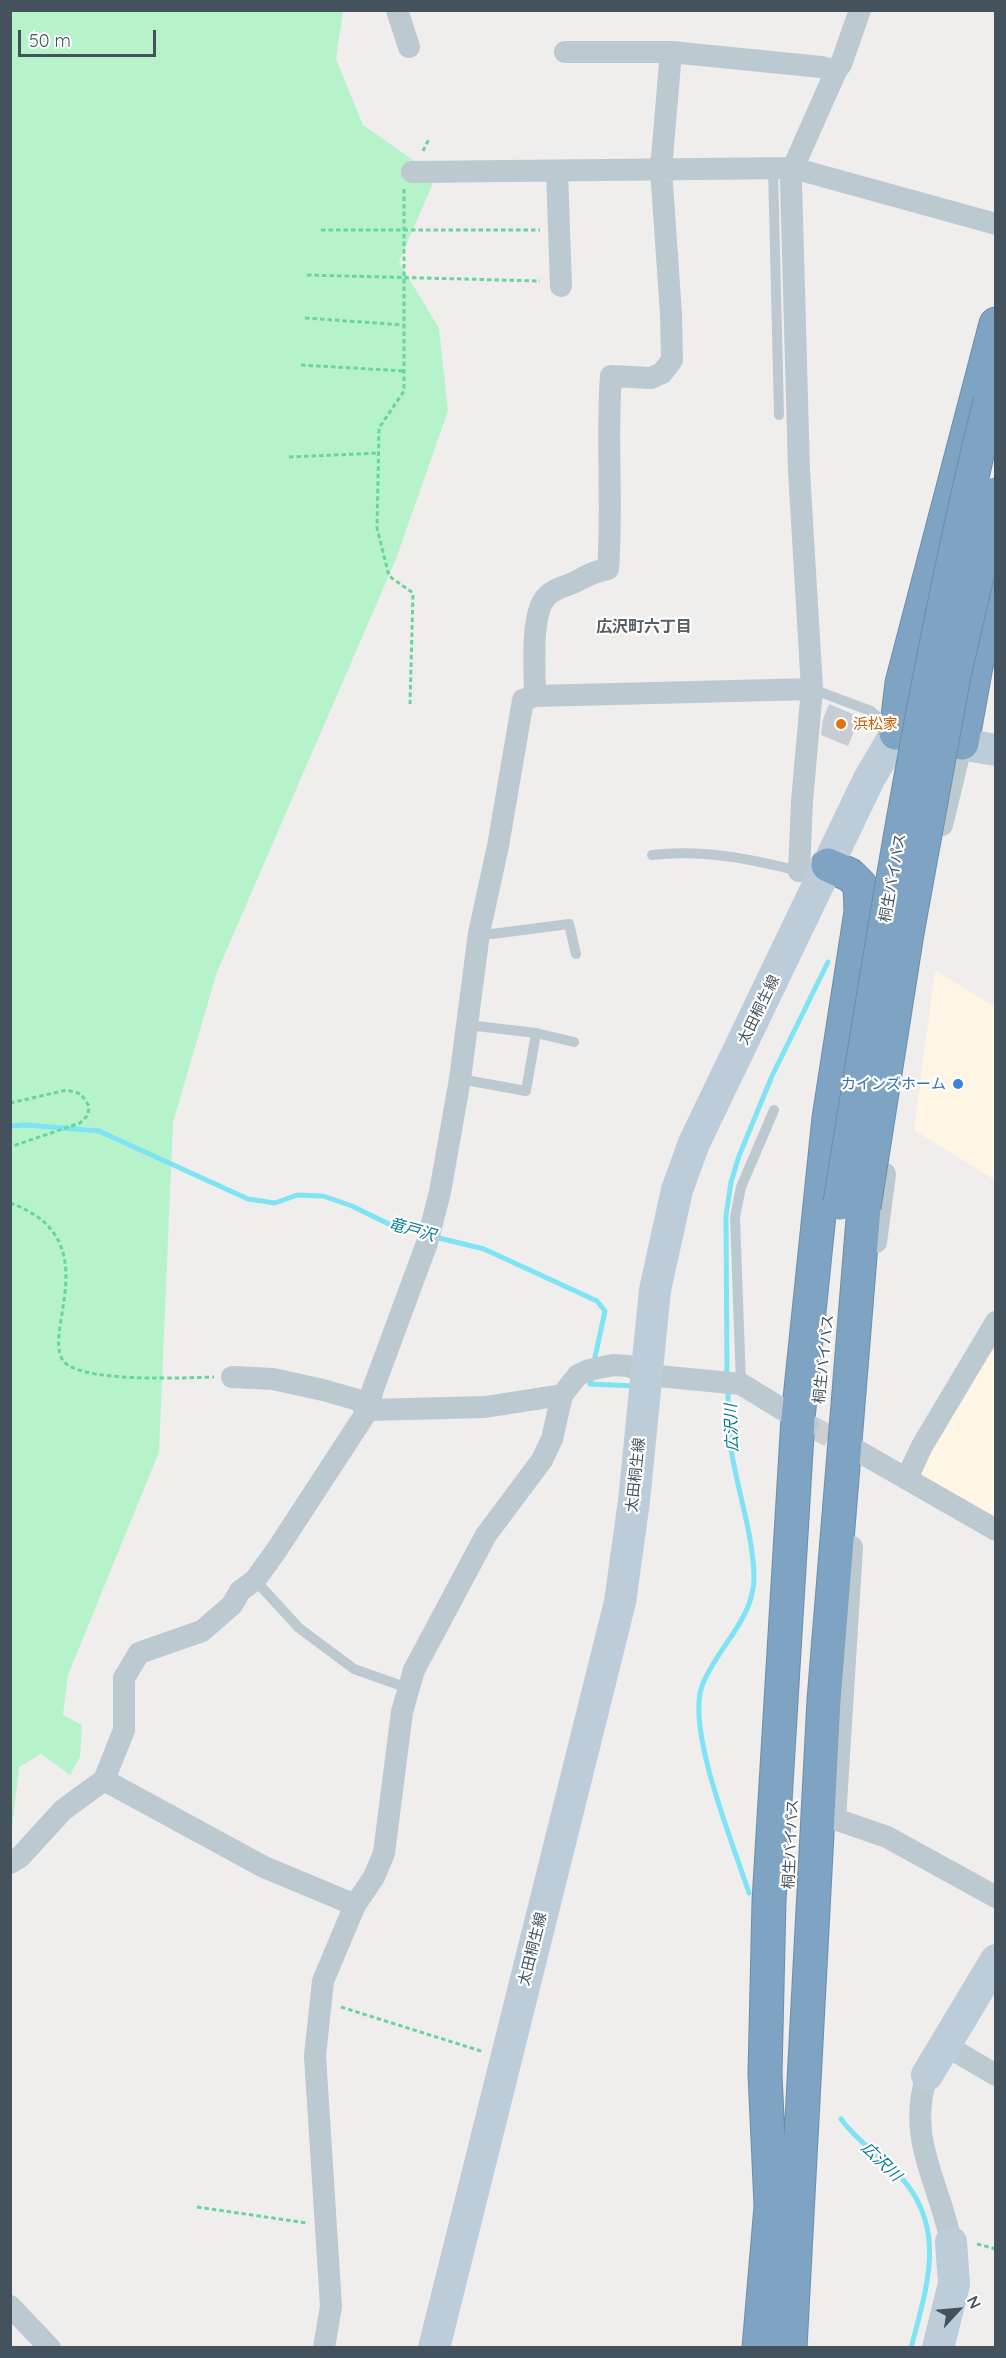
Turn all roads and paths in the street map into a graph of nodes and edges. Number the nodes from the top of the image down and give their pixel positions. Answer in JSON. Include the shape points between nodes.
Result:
{"nodes":[{"id":1,"x":397,"y":10,"type":"edge"},
{"id":2,"x":860,"y":10,"type":"edge"},
{"id":3,"x":409,"y":47,"type":"dead end"},
{"id":4,"x":565,"y":52,"type":"dead end"},
{"id":5,"x":671,"y":52,"type":"junction"},
{"id":6,"x":836,"y":71,"type":"junction"},
{"id":7,"x":429,"y":139,"type":"dead end"},
{"id":8,"x":783,"y":168,"type":"junction"},
{"id":9,"x":661,"y":169,"type":"junction"},
{"id":10,"x":557,"y":171,"type":"junction"},
{"id":11,"x":412,"y":172,"type":"junction"},
{"id":12,"x":996,"y":224,"type":"edge"},
{"id":13,"x":404,"y":229,"type":"junction"},
{"id":14,"x":321,"y":230,"type":"dead end"},
{"id":15,"x":540,"y":230,"type":"dead end"},
{"id":16,"x":307,"y":275,"type":"dead end"},
{"id":17,"x":404,"y":277,"type":"junction"},
{"id":18,"x":553,"y":283,"type":"joint"},
{"id":19,"x":305,"y":318,"type":"dead end"},
{"id":20,"x":996,"y":324,"type":"edge"},
{"id":21,"x":404,"y":325,"type":"junction"},
{"id":22,"x":301,"y":365,"type":"dead end"},
{"id":23,"x":404,"y":371,"type":"junction"},
{"id":24,"x":993,"y":393,"type":"edge"},
{"id":25,"x":779,"y":415,"type":"dead end"},
{"id":26,"x":379,"y":453,"type":"junction"},
{"id":27,"x":289,"y":457,"type":"dead end"},
{"id":28,"x":996,"y":494,"type":"edge"},
{"id":29,"x":996,"y":598,"type":"edge"},
{"id":30,"x":812,"y":689,"type":"junction"},
{"id":31,"x":535,"y":696,"type":"junction"},
{"id":32,"x":410,"y":704,"type":"dead end"},
{"id":33,"x":896,"y":733,"type":"junction"},
{"id":34,"x":962,"y":743,"type":"junction"},
{"id":35,"x":996,"y":750,"type":"edge"},
{"id":36,"x":652,"y":855,"type":"dead end"},
{"id":37,"x":813,"y":868,"type":"junction"},
{"id":38,"x":479,"y":933,"type":"junction"},
{"id":39,"x":576,"y":954,"type":"dead end"},
{"id":40,"x":468,"y":1025,"type":"junction"},
{"id":41,"x":536,"y":1033,"type":"junction"},
{"id":42,"x":574,"y":1042,"type":"dead end"},
{"id":43,"x":460,"y":1079,"type":"junction"},
{"id":44,"x":10,"y":1103,"type":"edge"},
{"id":45,"x":774,"y":1110,"type":"dead end"},
{"id":46,"x":10,"y":1147,"type":"edge"},
{"id":47,"x":10,"y":1203,"type":"edge"},
{"id":48,"x":852,"y":1205,"type":"junction"},
{"id":49,"x":996,"y":1322,"type":"edge"},
{"id":50,"x":646,"y":1371,"type":"junction"},
{"id":51,"x":232,"y":1377,"type":"joint"},
{"id":52,"x":733,"y":1383,"type":"junction"},
{"id":53,"x":562,"y":1395,"type":"junction"},
{"id":54,"x":368,"y":1410,"type":"junction"},
{"id":55,"x":804,"y":1422,"type":"junction"},
{"id":56,"x":858,"y":1451,"type":"junction"},
{"id":57,"x":907,"y":1478,"type":"junction"},
{"id":58,"x":996,"y":1530,"type":"edge"},
{"id":59,"x":255,"y":1580,"type":"junction"},
{"id":60,"x":408,"y":1688,"type":"junction"},
{"id":61,"x":104,"y":1780,"type":"junction"},
{"id":62,"x":835,"y":1819,"type":"junction"},
{"id":63,"x":10,"y":1863,"type":"edge"},
{"id":64,"x":996,"y":1897,"type":"edge"},
{"id":65,"x":355,"y":1905,"type":"junction"},
{"id":66,"x":996,"y":1960,"type":"edge"},
{"id":67,"x":319,"y":2000,"type":"junction"},
{"id":68,"x":945,"y":2045,"type":"junction"},
{"id":69,"x":490,"y":2054,"type":"dead end"},
{"id":70,"x":996,"y":2074,"type":"edge"},
{"id":71,"x":927,"y":2075,"type":"joint"},
{"id":72,"x":804,"y":2110,"type":"junction"},
{"id":73,"x":771,"y":2205,"type":"junction"},
{"id":74,"x":198,"y":2207,"type":"dead end"},
{"id":75,"x":324,"y":2225,"type":"junction"},
{"id":76,"x":951,"y":2242,"type":"joint"},
{"id":77,"x":10,"y":2306,"type":"edge"},
{"id":78,"x":50,"y":2348,"type":"edge"},
{"id":79,"x":324,"y":2348,"type":"edge"},
{"id":80,"x":434,"y":2348,"type":"edge"},
{"id":81,"x":759,"y":2348,"type":"edge"},
{"id":82,"x":790,"y":2348,"type":"edge"},
{"id":83,"x":938,"y":2348,"type":"edge"}],
"edges":[{"from":1,"to":3,"type":"street"},
{"from":2,"to":6,"type":"street"},
{"from":4,"to":5,"type":"street"},
{"from":5,"to":6,"type":"street"},
{"from":5,"to":9,"type":"street"},
{"from":6,"to":8,"type":"street"},
{"from":7,"to":11,"type":"path"},
{"from":8,"to":9,"type":"street"},
{"from":8,"to":12,"type":"street"},
{"from":8,"to":25,"type":"lane"},
{"from":8,"to":30,"type":"street","via":[[791,182],[799,471]]},
{"from":9,"to":10,"type":"street"},
{"from":9,"to":31,"type":"street","via":[[672,360],[662,373],[651,378],[611,376],[608,418],[612,518],[608,569],[591,571],[555,590],[542,602]]},
{"from":10,"to":11,"type":"street"},
{"from":10,"to":18,"type":"street"},
{"from":11,"to":13,"type":"path","via":[[404,189]]},
{"from":13,"to":14,"type":"path"},
{"from":13,"to":15,"type":"path"},
{"from":13,"to":17,"type":"path"},
{"from":16,"to":17,"type":"path"},
{"from":17,"to":18,"type":"path"},
{"from":17,"to":21,"type":"path"},
{"from":19,"to":21,"type":"path"},
{"from":20,"to":33,"type":"highway","via":[[902,683]]},
{"from":21,"to":23,"type":"path"},
{"from":22,"to":23,"type":"path"},
{"from":23,"to":26,"type":"path","via":[[404,391],[379,428]]},
{"from":24,"to":48,"type":"highway","name":"桐生バイパス","bridge":true,"via":[[960,522],[929,671]]},
{"from":26,"to":27,"type":"path"},
{"from":26,"to":32,"type":"path","via":[[377,528],[388,576],[413,593]]},
{"from":28,"to":48,"type":"highway","name":"桐生バイパス","bridge":true,"via":[[954,675]]},
{"from":29,"to":34,"type":"highway","via":[[976,666]]},
{"from":30,"to":31,"type":"street"},
{"from":30,"to":33,"type":"lane","via":[[872,711]]},
{"from":30,"to":37,"type":"street","via":[[801,801]]},
{"from":31,"to":38,"type":"street","via":[[523,700],[519,710],[498,846]]},
{"from":33,"to":34,"type":"main road"},
{"from":33,"to":37,"type":"main road","name":"太田桐生線"},
{"from":34,"to":35,"type":"main road"},
{"from":34,"to":56,"type":"street","via":[[932,871],[898,1072],[874,1262]]},
{"from":36,"to":37,"type":"lane","via":[[716,854]]},
{"from":37,"to":50,"type":"main road","name":"太田桐生線","via":[[676,1190],[655,1290]]},
{"from":37,"to":55,"type":"highway","via":[[850,875],[860,885],[861,912],[829,1118]]},
{"from":38,"to":39,"type":"lane","via":[[569,924]]},
{"from":38,"to":40,"type":"street"},
{"from":40,"to":41,"type":"lane"},
{"from":40,"to":43,"type":"street"},
{"from":41,"to":42,"type":"lane"},
{"from":41,"to":43,"type":"lane","via":[[526,1091]]},
{"from":43,"to":54,"type":"street","via":[[427,1243]]},
{"from":44,"to":46,"type":"path","via":[[67,1090],[81,1095],[89,1106],[80,1123]]},
{"from":45,"to":52,"type":"lane","via":[[741,1187],[735,1217]]},
{"from":47,"to":51,"type":"path","via":[[29,1209],[46,1221],[65,1255],[60,1345],[62,1359],[69,1366],[86,1372],[133,1377]]},
{"from":48,"to":72,"type":"highway","name":"桐生バイパス"},
{"from":48,"to":73,"type":"highway","name":"桐生バイパス","via":[[818,1407],[800,1660]]},
{"from":49,"to":57,"type":"street"},
{"from":50,"to":52,"type":"street","via":[[658,1376]]},
{"from":50,"to":53,"type":"street","via":[[614,1365],[590,1370],[578,1375]]},
{"from":50,"to":80,"type":"main road","name":"太田桐生線","via":[[620,1602]]},
{"from":51,"to":54,"type":"street","via":[[273,1379],[323,1390],[358,1400]]},
{"from":52,"to":55,"type":"street"},
{"from":53,"to":54,"type":"street","via":[[446,1410]]},
{"from":53,"to":60,"type":"street","via":[[552,1439],[542,1460],[486,1535]]},
{"from":54,"to":59,"type":"street"},
{"from":55,"to":73,"type":"highway","via":[[769,1900],[765,2074]]},
{"from":56,"to":57,"type":"street"},
{"from":56,"to":62,"type":"street"},
{"from":57,"to":58,"type":"street"},
{"from":59,"to":60,"type":"lane","via":[[299,1628],[354,1669]]},
{"from":59,"to":61,"type":"street","via":[[202,1631],[140,1653],[124,1678],[124,1730]]},
{"from":60,"to":65,"type":"street","via":[[384,1853]]},
{"from":61,"to":63,"type":"street","via":[[63,1810]]},
{"from":61,"to":65,"type":"street","via":[[264,1867]]},
{"from":62,"to":64,"type":"street","via":[[887,1838]]},
{"from":62,"to":72,"type":"highway","via":[[822,2010]]},
{"from":65,"to":67,"type":"street"},
{"from":66,"to":68,"type":"main road"},
{"from":67,"to":69,"type":"path"},
{"from":67,"to":75,"type":"street","via":[[315,2056]]},
{"from":68,"to":70,"type":"street"},
{"from":68,"to":71,"type":"main road"},
{"from":71,"to":76,"type":"street","via":[[919,2099],[919,2130]]},
{"from":72,"to":82,"type":"highway","name":"桐生バイパス"},
{"from":73,"to":81,"type":"highway","name":"桐生バイパス"},
{"from":74,"to":75,"type":"path"},
{"from":75,"to":79,"type":"street","via":[[331,2306]]},
{"from":76,"to":83,"type":"main road","via":[[954,2284]]},
{"from":77,"to":78,"type":"street"}]}
